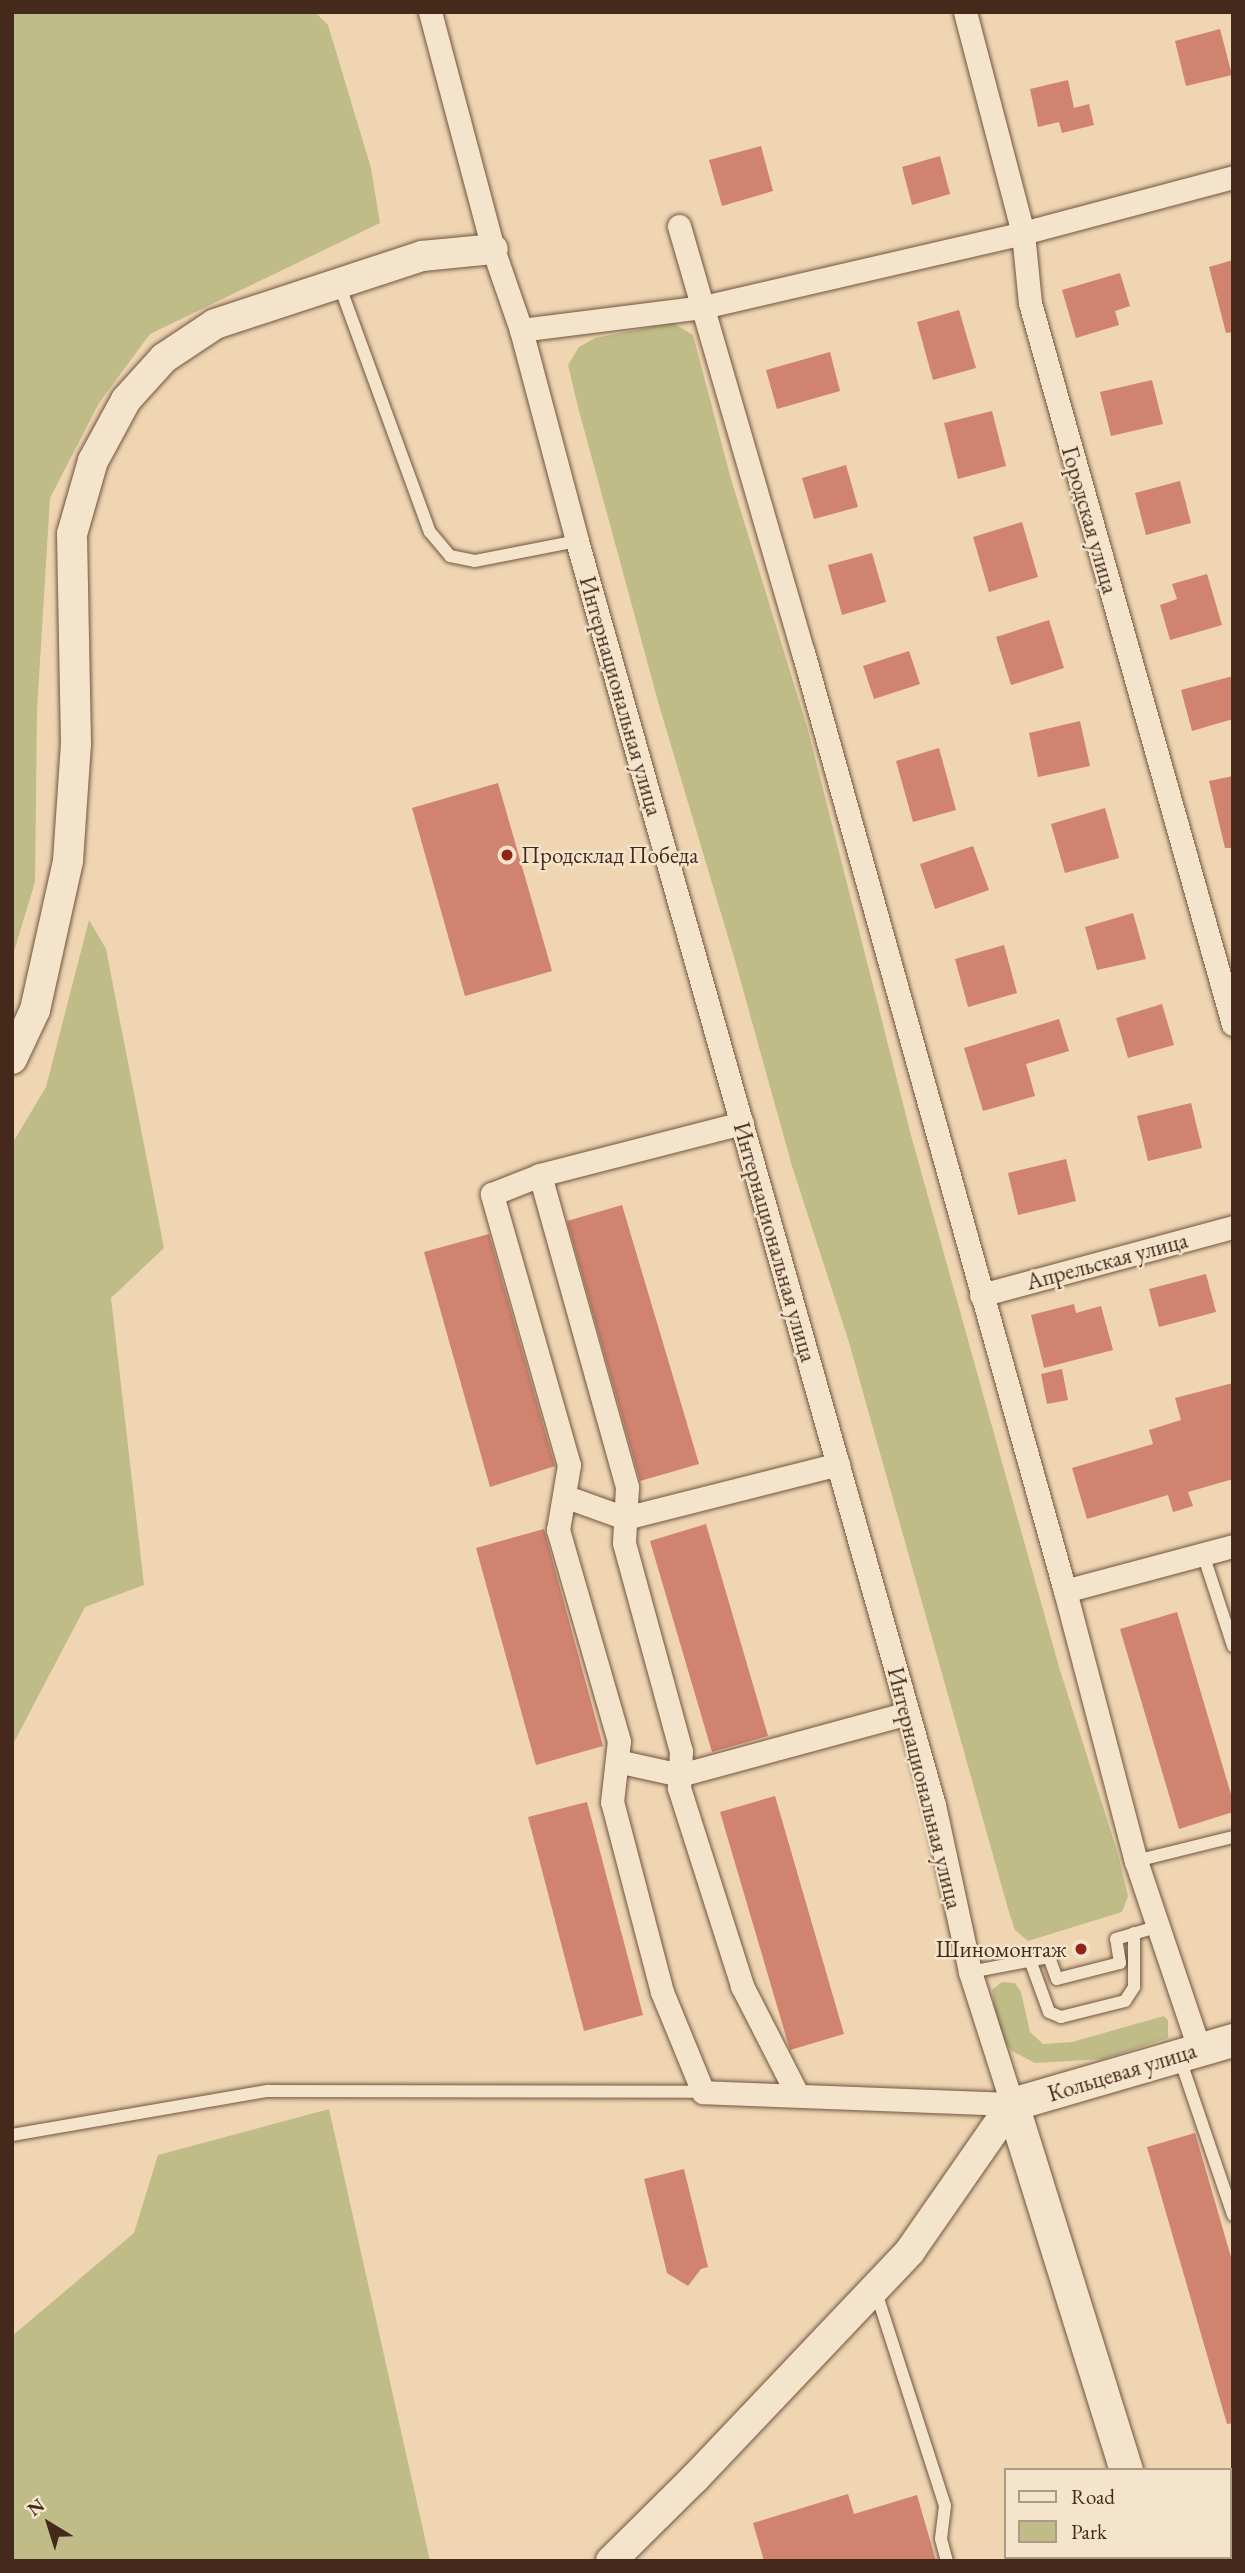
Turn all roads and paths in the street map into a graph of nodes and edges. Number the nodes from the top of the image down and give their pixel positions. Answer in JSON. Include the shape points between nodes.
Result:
{"nodes":[{"id":1,"x":430,"y":12,"type":"edge"},
{"id":2,"x":965,"y":12,"type":"edge"},
{"id":3,"x":1233,"y":177,"type":"edge"},
{"id":4,"x":679,"y":226,"type":"dead end"},
{"id":5,"x":1023,"y":233,"type":"junction"},
{"id":6,"x":493,"y":249,"type":"junction"},
{"id":7,"x":339,"y":283,"type":"junction"},
{"id":8,"x":703,"y":307,"type":"junction"},
{"id":9,"x":521,"y":330,"type":"junction"},
{"id":10,"x":577,"y":541,"type":"junction"},
{"id":11,"x":1233,"y":1024,"type":"edge"},
{"id":12,"x":12,"y":1059,"type":"edge"},
{"id":13,"x":742,"y":1123,"type":"junction"},
{"id":14,"x":540,"y":1175,"type":"junction"},
{"id":15,"x":1233,"y":1227,"type":"edge"},
{"id":16,"x":981,"y":1296,"type":"junction"},
{"id":17,"x":838,"y":1464,"type":"junction"},
{"id":18,"x":564,"y":1496,"type":"junction"},
{"id":19,"x":625,"y":1518,"type":"junction"},
{"id":20,"x":1233,"y":1546,"type":"edge"},
{"id":21,"x":1203,"y":1555,"type":"junction"},
{"id":22,"x":1065,"y":1591,"type":"junction"},
{"id":23,"x":1233,"y":1646,"type":"edge"},
{"id":24,"x":908,"y":1713,"type":"junction"},
{"id":25,"x":617,"y":1761,"type":"junction"},
{"id":26,"x":680,"y":1775,"type":"junction"},
{"id":27,"x":1233,"y":1837,"type":"edge"},
{"id":28,"x":1136,"y":1861,"type":"junction"},
{"id":29,"x":1156,"y":1927,"type":"junction"},
{"id":30,"x":1134,"y":1933,"type":"junction"},
{"id":31,"x":1030,"y":1960,"type":"junction"},
{"id":32,"x":970,"y":1972,"type":"junction"},
{"id":33,"x":1233,"y":2040,"type":"edge"},
{"id":34,"x":1189,"y":2052,"type":"junction"},
{"id":35,"x":703,"y":2092,"type":"junction"},
{"id":36,"x":797,"y":2094,"type":"junction"},
{"id":37,"x":1012,"y":2104,"type":"junction"},
{"id":38,"x":12,"y":2135,"type":"edge"},
{"id":39,"x":1233,"y":2215,"type":"edge"},
{"id":40,"x":875,"y":2288,"type":"junction"},
{"id":41,"x":1125,"y":2468,"type":"edge"},
{"id":42,"x":611,"y":2561,"type":"edge"},
{"id":43,"x":947,"y":2561,"type":"edge"}],
"edges":[{"from":1,"to":6,"type":"street","name":"Интернациональная улица"},
{"from":2,"to":5,"type":"street","name":"Городская улица"},
{"from":3,"to":5,"type":"street"},
{"from":4,"to":8,"type":"street"},
{"from":5,"to":8,"type":"street"},
{"from":5,"to":11,"type":"street","name":"Городская улица","via":[[1030,303]]},
{"from":6,"to":7,"type":"street","via":[[422,256]]},
{"from":6,"to":9,"type":"street","name":"Интернациональная улица"},
{"from":7,"to":10,"type":"lane","via":[[430,532],[450,556],[475,561]]},
{"from":7,"to":12,"type":"street","via":[[215,324],[164,358],[125,400],[93,461],[72,534],[76,743],[68,861],[35,1010]]},
{"from":8,"to":9,"type":"street"},
{"from":8,"to":16,"type":"street"},
{"from":9,"to":10,"type":"street","name":"Интернациональная улица"},
{"from":10,"to":13,"type":"street","name":"Интернациональная улица"},
{"from":13,"to":14,"type":"street"},
{"from":13,"to":17,"type":"street","name":"Интернациональная улица"},
{"from":14,"to":18,"type":"street","via":[[492,1194],[569,1465]]},
{"from":14,"to":19,"type":"street","via":[[627,1487]]},
{"from":15,"to":16,"type":"street","name":"Апрельская улица"},
{"from":16,"to":22,"type":"street"},
{"from":17,"to":19,"type":"street"},
{"from":17,"to":24,"type":"street","name":"Интернациональная улица"},
{"from":18,"to":19,"type":"street"},
{"from":18,"to":25,"type":"street","via":[[558,1530],[619,1741]]},
{"from":19,"to":26,"type":"street","via":[[624,1543],[681,1751]]},
{"from":20,"to":21,"type":"street"},
{"from":21,"to":22,"type":"street"},
{"from":21,"to":23,"type":"lane"},
{"from":22,"to":28,"type":"street"},
{"from":24,"to":26,"type":"street"},
{"from":24,"to":32,"type":"street","name":"Интернациональная улица","via":[[934,1805]]},
{"from":25,"to":26,"type":"street"},
{"from":25,"to":35,"type":"street","via":[[612,1802],[662,1992]]},
{"from":26,"to":36,"type":"street","via":[[679,1788],[742,1986]]},
{"from":27,"to":28,"type":"lane"},
{"from":28,"to":29,"type":"street"},
{"from":29,"to":30,"type":"lane"},
{"from":29,"to":34,"type":"street"},
{"from":30,"to":31,"type":"lane","via":[[1116,1940],[1120,1963],[1057,1979],[1049,1957]]},
{"from":30,"to":31,"type":"lane","via":[[1134,1987],[1125,2001],[1062,2017],[1049,2011]]},
{"from":31,"to":32,"type":"lane"},
{"from":32,"to":37,"type":"street","name":"Интернациональная улица"},
{"from":33,"to":34,"type":"main road","name":"Кольцевая улица"},
{"from":34,"to":37,"type":"main road","name":"Кольцевая улица"},
{"from":34,"to":39,"type":"lane"},
{"from":35,"to":36,"type":"street"},
{"from":35,"to":38,"type":"lane","via":[[267,2091]]},
{"from":36,"to":37,"type":"street"},
{"from":37,"to":40,"type":"street","via":[[910,2251]]},
{"from":37,"to":41,"type":"main road","name":"Интернациональная улица"},
{"from":40,"to":42,"type":"street"},
{"from":40,"to":43,"type":"lane","via":[[945,2506],[941,2539]]}]}
